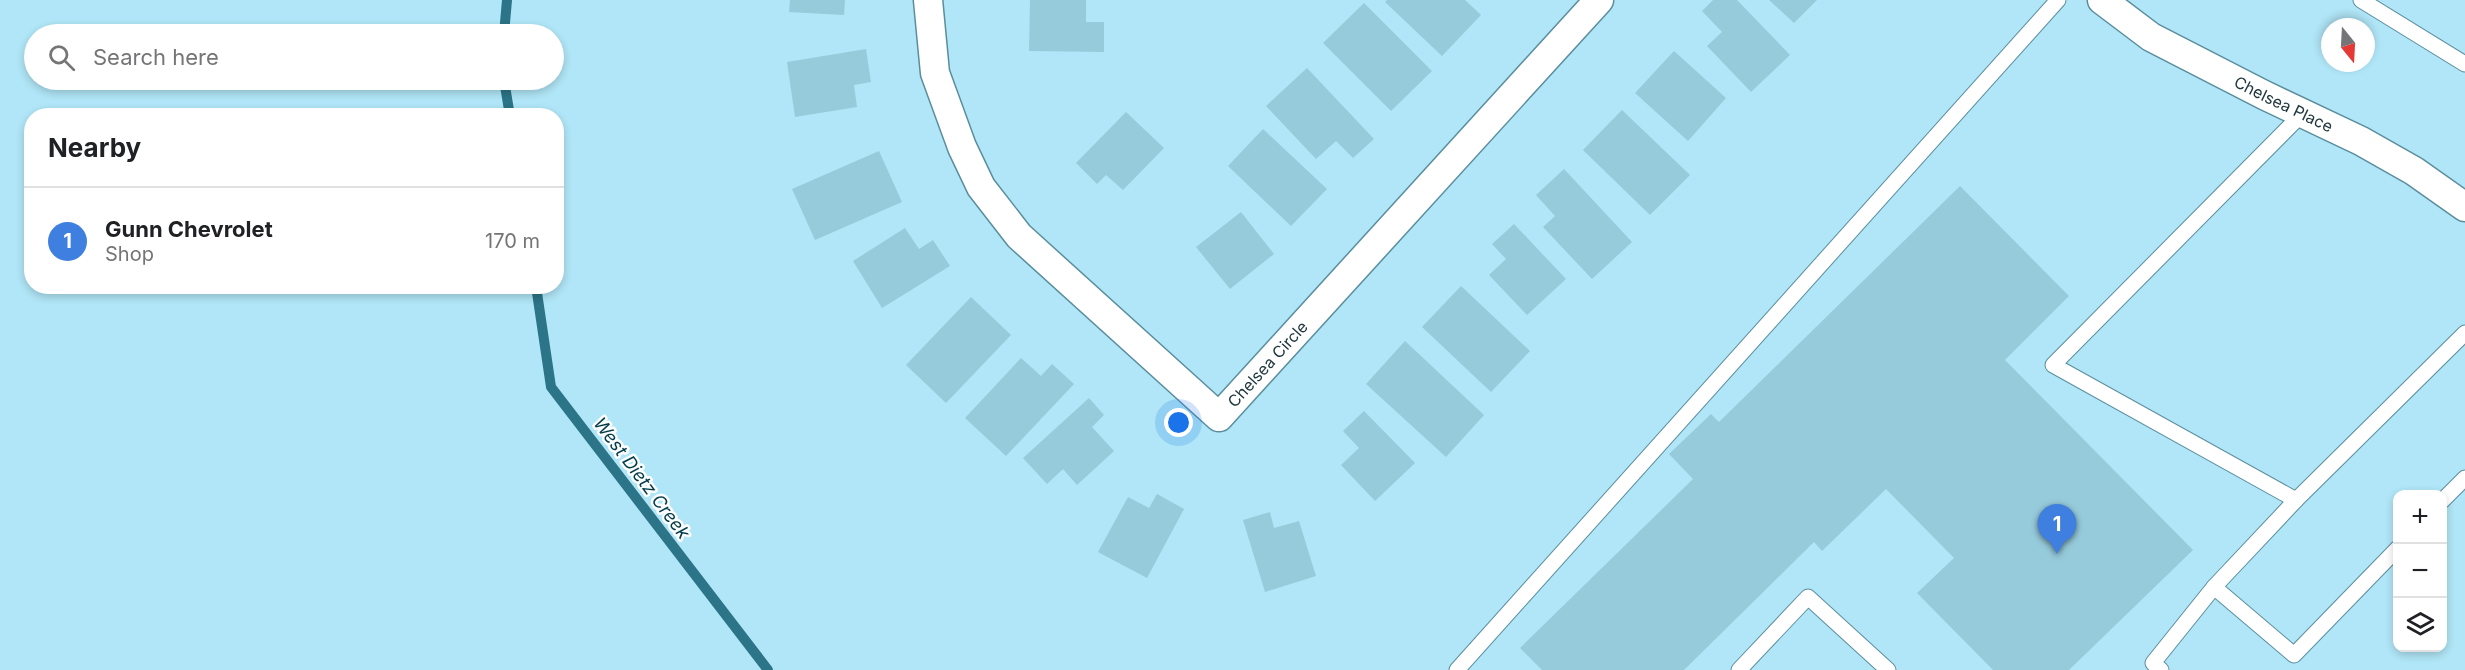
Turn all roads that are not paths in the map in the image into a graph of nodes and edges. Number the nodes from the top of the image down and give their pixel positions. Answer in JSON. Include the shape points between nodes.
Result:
{"nodes":[{"id":1,"x":928,"y":0,"type":"edge"},
{"id":2,"x":1599,"y":0,"type":"edge"},
{"id":3,"x":2058,"y":0,"type":"edge"},
{"id":4,"x":2102,"y":0,"type":"edge"},
{"id":5,"x":2361,"y":0,"type":"edge"},
{"id":6,"x":2465,"y":64,"type":"edge"},
{"id":7,"x":2303,"y":114,"type":"junction"},
{"id":8,"x":2465,"y":207,"type":"edge"},
{"id":9,"x":2464,"y":337,"type":"edge"},
{"id":10,"x":2465,"y":478,"type":"edge"},
{"id":11,"x":2447,"y":496,"type":"edge"},
{"id":12,"x":2296,"y":500,"type":"junction"},
{"id":13,"x":2393,"y":552,"type":"edge"},
{"id":14,"x":2214,"y":587,"type":"junction"},
{"id":15,"x":2154,"y":668,"type":"edge"},
{"id":16,"x":1457,"y":670,"type":"edge"},
{"id":17,"x":1739,"y":670,"type":"edge"},
{"id":18,"x":1888,"y":670,"type":"edge"}],
"edges":[{"from":1,"to":2,"type":"street","name":"Chelsea Circle","via":[[935,72],[981,187],[1019,236],[1219,417]]},
{"from":3,"to":16,"type":"lane"},
{"from":4,"to":7,"type":"street","name":"Chelsea Place","via":[[2151,37]]},
{"from":5,"to":6,"type":"lane"},
{"from":7,"to":8,"type":"street","name":"Chelsea Place","via":[[2414,171]]},
{"from":7,"to":12,"type":"lane","via":[[2053,365]]},
{"from":9,"to":12,"type":"lane"},
{"from":10,"to":11,"type":"lane"},
{"from":12,"to":14,"type":"lane"},
{"from":13,"to":14,"type":"lane","via":[[2294,655]]},
{"from":14,"to":15,"type":"lane"},
{"from":17,"to":18,"type":"lane","via":[[1808,597]]}]}
